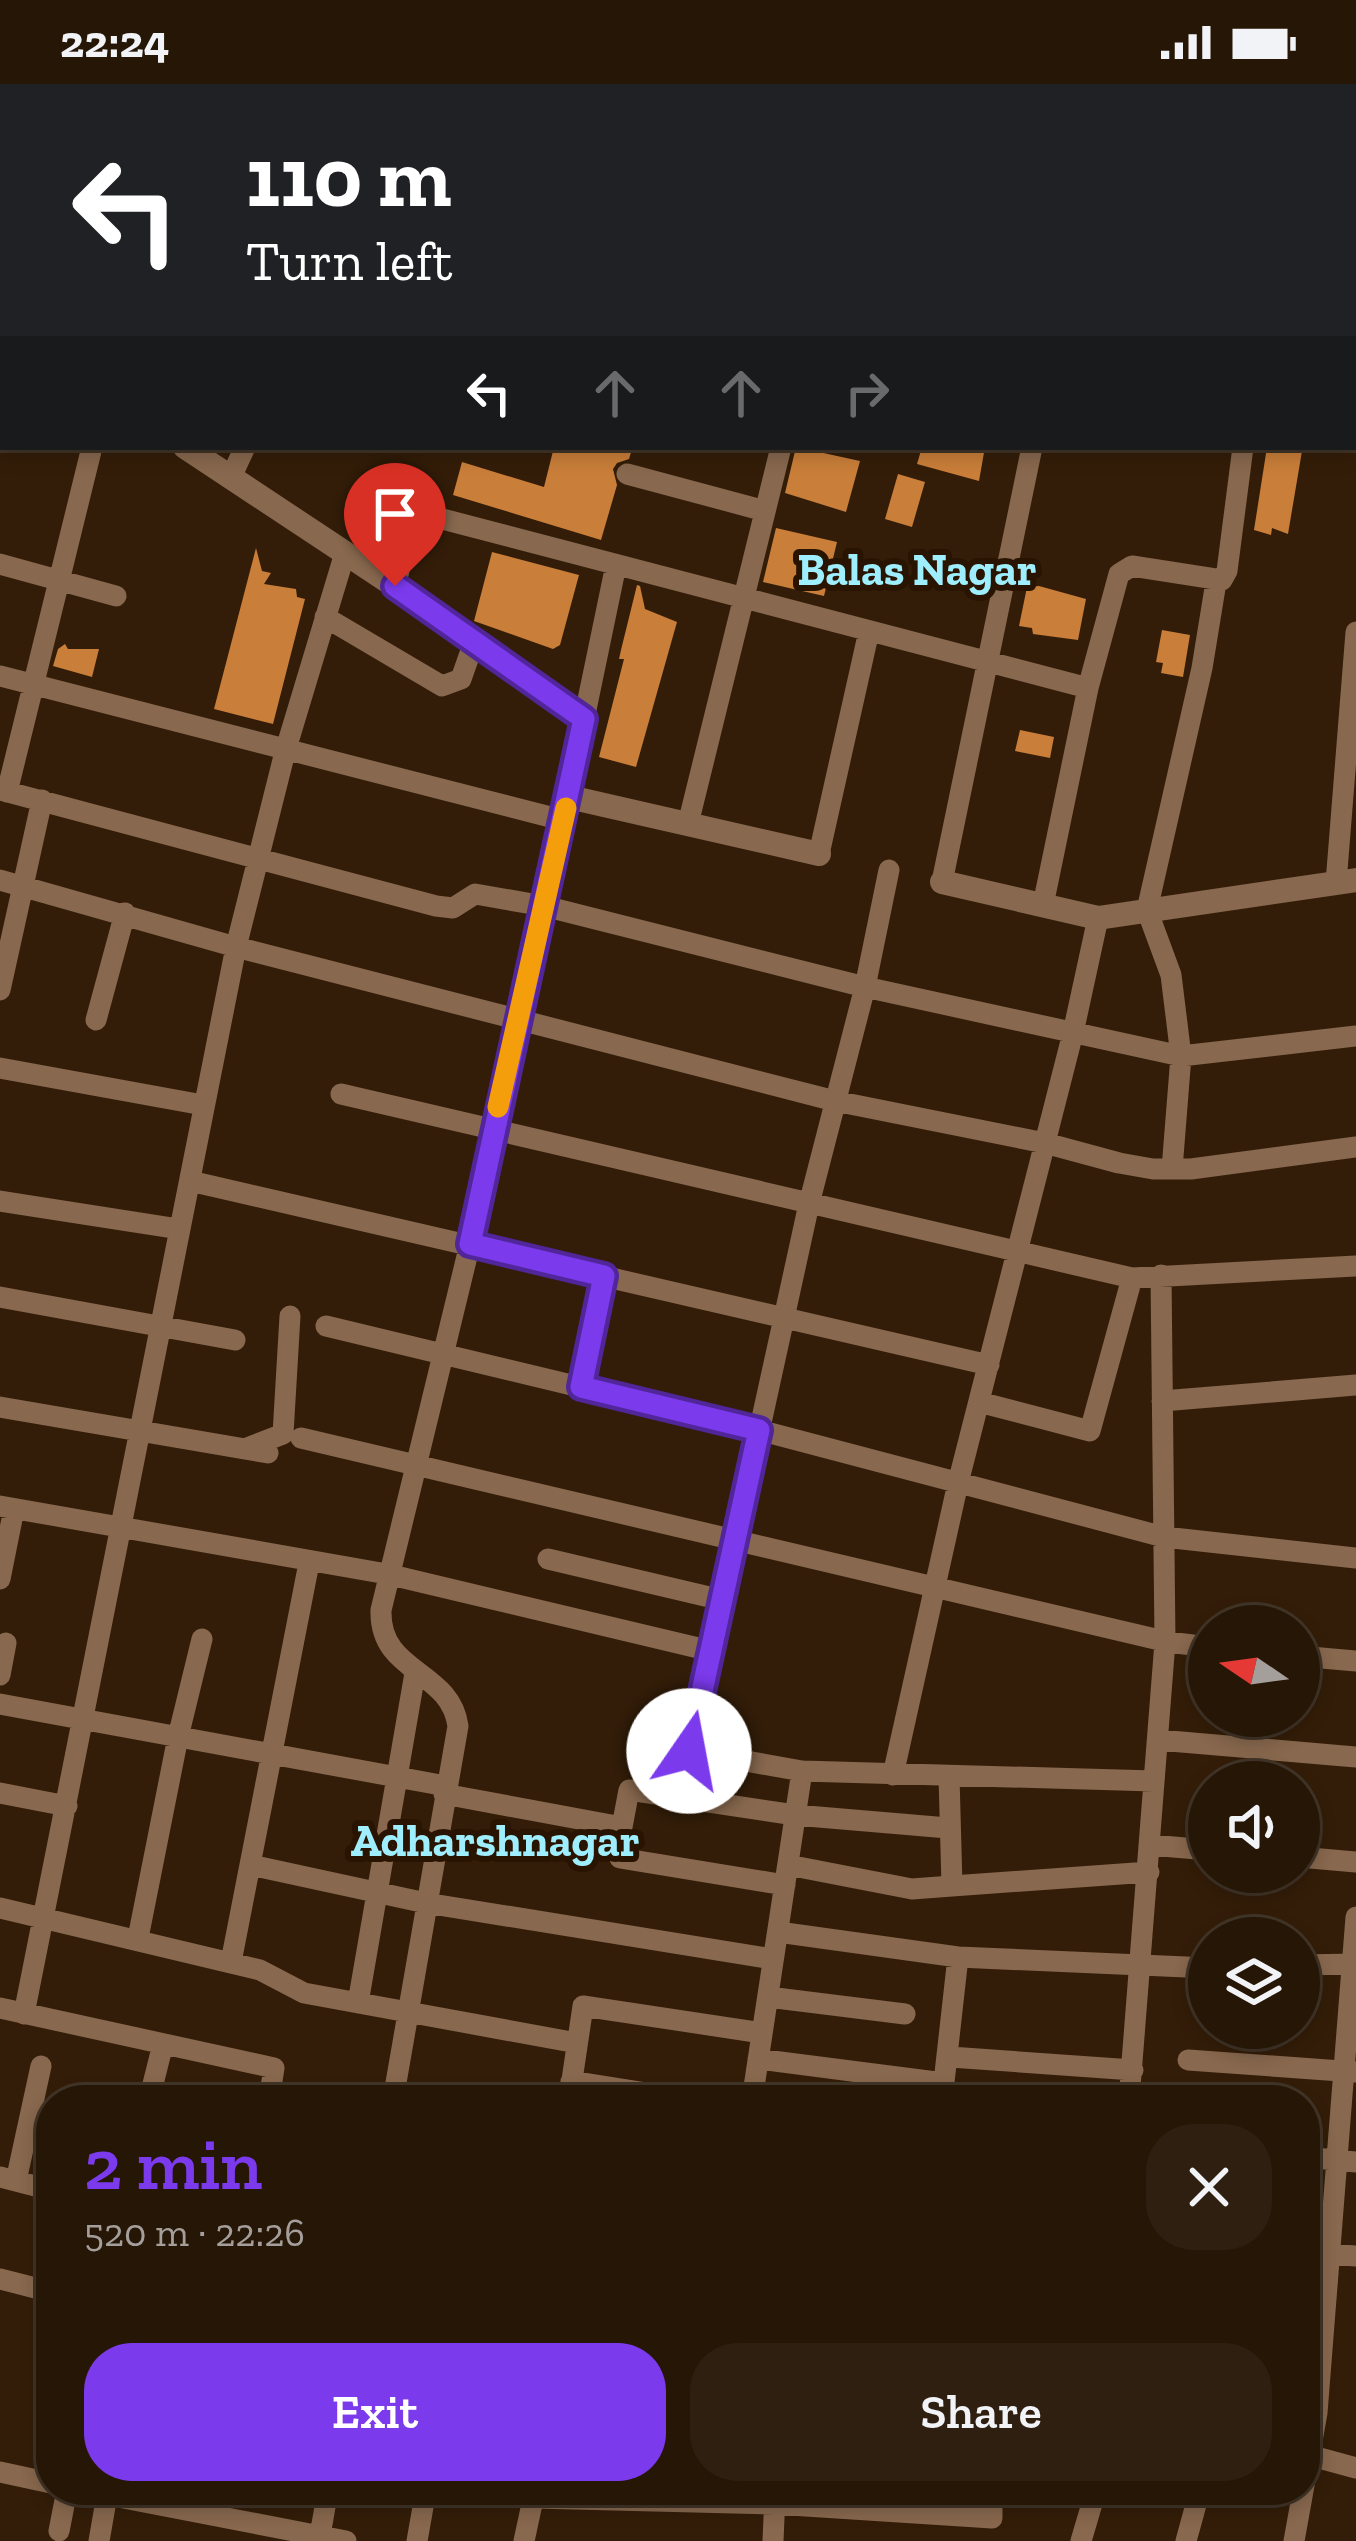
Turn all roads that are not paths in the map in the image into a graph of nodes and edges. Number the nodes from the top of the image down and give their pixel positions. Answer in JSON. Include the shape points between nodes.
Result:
{"nodes":[{"id":1,"x":91,"y":450,"type":"edge"},
{"id":2,"x":190,"y":450,"type":"edge"},
{"id":3,"x":243,"y":450,"type":"edge"},
{"id":4,"x":780,"y":450,"type":"edge"},
{"id":5,"x":1031,"y":450,"type":"edge"},
{"id":6,"x":1243,"y":450,"type":"edge"},
{"id":7,"x":627,"y":474,"type":"dead end"},
{"id":8,"x":232,"y":475,"type":"junction"},
{"id":9,"x":765,"y":511,"type":"junction"},
{"id":10,"x":344,"y":553,"type":"junction"},
{"id":11,"x":0,"y":565,"type":"edge"},
{"id":12,"x":616,"y":565,"type":"junction"},
{"id":13,"x":59,"y":580,"type":"junction"},
{"id":14,"x":1216,"y":582,"type":"junction"},
{"id":15,"x":395,"y":586,"type":"junction"},
{"id":16,"x":116,"y":596,"type":"dead end"},
{"id":17,"x":743,"y":598,"type":"junction"},
{"id":18,"x":325,"y":617,"type":"junction"},
{"id":19,"x":869,"y":631,"type":"junction"},
{"id":20,"x":1356,"y":632,"type":"edge"},
{"id":21,"x":474,"y":642,"type":"junction"},
{"id":22,"x":988,"y":662,"type":"junction"},
{"id":23,"x":0,"y":676,"type":"edge"},
{"id":24,"x":33,"y":687,"type":"junction"},
{"id":25,"x":1088,"y":688,"type":"junction"},
{"id":26,"x":584,"y":719,"type":"junction"},
{"id":27,"x":1352,"y":727,"type":"edge"},
{"id":28,"x":285,"y":752,"type":"junction"},
{"id":29,"x":4,"y":791,"type":"edge"},
{"id":30,"x":42,"y":800,"type":"junction"},
{"id":31,"x":566,"y":808,"type":"junction"},
{"id":32,"x":688,"y":824,"type":"junction"},
{"id":33,"x":819,"y":854,"type":"joint"},
{"id":34,"x":258,"y":860,"type":"junction"},
{"id":35,"x":889,"y":870,"type":"dead end"},
{"id":36,"x":1346,"y":881,"type":"edge"},
{"id":37,"x":11,"y":882,"type":"edge"},
{"id":38,"x":943,"y":882,"type":"joint"},
{"id":39,"x":1043,"y":905,"type":"junction"},
{"id":40,"x":544,"y":906,"type":"junction"},
{"id":41,"x":1147,"y":910,"type":"junction"},
{"id":42,"x":125,"y":913,"type":"junction"},
{"id":43,"x":1098,"y":918,"type":"junction"},
{"id":44,"x":236,"y":946,"type":"junction"},
{"id":45,"x":865,"y":987,"type":"junction"},
{"id":46,"x":0,"y":990,"type":"edge"},
{"id":47,"x":517,"y":1019,"type":"junction"},
{"id":48,"x":96,"y":1020,"type":"dead end"},
{"id":49,"x":1073,"y":1033,"type":"junction"},
{"id":50,"x":1356,"y":1036,"type":"edge"},
{"id":51,"x":1181,"y":1056,"type":"junction"},
{"id":52,"x":0,"y":1068,"type":"edge"},
{"id":53,"x":341,"y":1094,"type":"dead end"},
{"id":54,"x":835,"y":1101,"type":"junction"},
{"id":55,"x":203,"y":1105,"type":"junction"},
{"id":56,"x":493,"y":1131,"type":"junction"},
{"id":57,"x":1045,"y":1143,"type":"junction"},
{"id":58,"x":1356,"y":1147,"type":"edge"},
{"id":59,"x":1172,"y":1169,"type":"junction"},
{"id":60,"x":190,"y":1181,"type":"junction"},
{"id":61,"x":0,"y":1201,"type":"edge"},
{"id":62,"x":808,"y":1204,"type":"junction"},
{"id":63,"x":179,"y":1229,"type":"junction"},
{"id":64,"x":470,"y":1244,"type":"junction"},
{"id":65,"x":1019,"y":1252,"type":"junction"},
{"id":66,"x":1356,"y":1266,"type":"edge"},
{"id":67,"x":1161,"y":1275,"type":"junction"},
{"id":68,"x":604,"y":1276,"type":"junction"},
{"id":69,"x":1132,"y":1278,"type":"junction"},
{"id":70,"x":0,"y":1297,"type":"edge"},
{"id":71,"x":290,"y":1316,"type":"dead end"},
{"id":72,"x":784,"y":1319,"type":"junction"},
{"id":73,"x":160,"y":1326,"type":"junction"},
{"id":74,"x":326,"y":1326,"type":"dead end"},
{"id":75,"x":235,"y":1340,"type":"dead end"},
{"id":76,"x":444,"y":1354,"type":"junction"},
{"id":77,"x":989,"y":1365,"type":"junction"},
{"id":78,"x":1356,"y":1385,"type":"edge"},
{"id":79,"x":581,"y":1387,"type":"junction"},
{"id":80,"x":1162,"y":1401,"type":"junction"},
{"id":81,"x":979,"y":1402,"type":"junction"},
{"id":82,"x":0,"y":1407,"type":"edge"},
{"id":83,"x":140,"y":1430,"type":"junction"},
{"id":84,"x":759,"y":1430,"type":"junction"},
{"id":85,"x":301,"y":1438,"type":"dead end"},
{"id":86,"x":418,"y":1463,"type":"junction"},
{"id":87,"x":958,"y":1483,"type":"junction"},
{"id":88,"x":7,"y":1508,"type":"edge"},
{"id":89,"x":120,"y":1529,"type":"junction"},
{"id":90,"x":1164,"y":1538,"type":"junction"},
{"id":91,"x":735,"y":1540,"type":"junction"},
{"id":92,"x":1356,"y":1558,"type":"edge"},
{"id":93,"x":548,"y":1559,"type":"dead end"},
{"id":94,"x":309,"y":1562,"type":"junction"},
{"id":95,"x":387,"y":1574,"type":"junction"},
{"id":96,"x":0,"y":1579,"type":"edge"},
{"id":97,"x":934,"y":1587,"type":"junction"},
{"id":98,"x":722,"y":1600,"type":"junction"},
{"id":99,"x":202,"y":1639,"type":"dead end"},
{"id":100,"x":1165,"y":1642,"type":"junction"},
{"id":101,"x":6,"y":1643,"type":"dead end"},
{"id":102,"x":1188,"y":1645,"type":"edge"},
{"id":103,"x":711,"y":1652,"type":"junction"},
{"id":104,"x":1320,"y":1658,"type":"edge"},
{"id":105,"x":1356,"y":1661,"type":"edge"},
{"id":106,"x":415,"y":1673,"type":"junction"},
{"id":107,"x":0,"y":1675,"type":"edge"},
{"id":108,"x":0,"y":1704,"type":"edge"},
{"id":109,"x":84,"y":1719,"type":"junction"},
{"id":110,"x":178,"y":1737,"type":"junction"},
{"id":111,"x":1158,"y":1740,"type":"junction"},
{"id":112,"x":272,"y":1754,"type":"junction"},
{"id":113,"x":1356,"y":1757,"type":"edge"},
{"id":114,"x":802,"y":1771,"type":"junction"},
{"id":115,"x":892,"y":1775,"type":"junction"},
{"id":116,"x":396,"y":1777,"type":"junction"},
{"id":117,"x":950,"y":1777,"type":"junction"},
{"id":118,"x":1154,"y":1781,"type":"junction"},
{"id":119,"x":445,"y":1790,"type":"junction"},
{"id":120,"x":0,"y":1793,"type":"edge"},
{"id":121,"x":67,"y":1806,"type":"junction"},
{"id":122,"x":795,"y":1815,"type":"junction"},
{"id":123,"x":948,"y":1828,"type":"junction"},
{"id":124,"x":1150,"y":1845,"type":"junction"},
{"id":125,"x":1188,"y":1848,"type":"edge"},
{"id":126,"x":620,"y":1858,"type":"dead end"},
{"id":127,"x":1320,"y":1859,"type":"edge"},
{"id":128,"x":1356,"y":1862,"type":"edge"},
{"id":129,"x":250,"y":1864,"type":"junction"},
{"id":130,"x":1149,"y":1872,"type":"junction"},
{"id":131,"x":786,"y":1875,"type":"junction"},
{"id":132,"x":952,"y":1886,"type":"junction"},
{"id":133,"x":376,"y":1892,"type":"junction"},
{"id":134,"x":426,"y":1903,"type":"junction"},
{"id":135,"x":0,"y":1908,"type":"edge"},
{"id":136,"x":46,"y":1917,"type":"junction"},
{"id":137,"x":1356,"y":1917,"type":"edge"},
{"id":138,"x":778,"y":1932,"type":"junction"},
{"id":139,"x":138,"y":1938,"type":"junction"},
{"id":140,"x":958,"y":1957,"type":"junction"},
{"id":141,"x":773,"y":1959,"type":"junction"},
{"id":142,"x":230,"y":1962,"type":"junction"},
{"id":143,"x":1354,"y":1963,"type":"edge"},
{"id":144,"x":1320,"y":1964,"type":"edge"},
{"id":145,"x":1143,"y":1967,"type":"junction"},
{"id":146,"x":1188,"y":1968,"type":"edge"},
{"id":147,"x":768,"y":1996,"type":"junction"},
{"id":148,"x":358,"y":2003,"type":"junction"},
{"id":149,"x":583,"y":2006,"type":"junction"},
{"id":150,"x":0,"y":2008,"type":"edge"},
{"id":151,"x":408,"y":2012,"type":"junction"},
{"id":152,"x":23,"y":2014,"type":"junction"},
{"id":153,"x":904,"y":2014,"type":"dead end"},
{"id":154,"x":762,"y":2033,"type":"junction"},
{"id":155,"x":551,"y":2038,"type":"junction"},
{"id":156,"x":577,"y":2043,"type":"junction"},
{"id":157,"x":163,"y":2044,"type":"junction"},
{"id":158,"x":950,"y":2057,"type":"junction"},
{"id":159,"x":758,"y":2059,"type":"junction"},
{"id":160,"x":1188,"y":2060,"type":"dead end"},
{"id":161,"x":41,"y":2066,"type":"dead end"},
{"id":162,"x":1132,"y":2070,"type":"junction"},
{"id":163,"x":1350,"y":2072,"type":"edge"},
{"id":164,"x":153,"y":2085,"type":"edge"},
{"id":165,"x":271,"y":2085,"type":"edge"},
{"id":166,"x":396,"y":2085,"type":"edge"},
{"id":167,"x":571,"y":2085,"type":"edge"},
{"id":168,"x":754,"y":2085,"type":"edge"},
{"id":169,"x":904,"y":2085,"type":"edge"},
{"id":170,"x":944,"y":2085,"type":"edge"},
{"id":171,"x":1131,"y":2085,"type":"edge"},
{"id":172,"x":1347,"y":2161,"type":"edge"},
{"id":173,"x":8,"y":2179,"type":"edge"},
{"id":174,"x":1320,"y":2241,"type":"edge"},
{"id":175,"x":1320,"y":2253,"type":"edge"},
{"id":176,"x":1356,"y":2256,"type":"edge"},
{"id":177,"x":0,"y":2279,"type":"edge"},
{"id":178,"x":36,"y":2288,"type":"edge"},
{"id":179,"x":1320,"y":2466,"type":"edge"},
{"id":180,"x":1356,"y":2468,"type":"edge"},
{"id":181,"x":0,"y":2472,"type":"edge"},
{"id":182,"x":36,"y":2480,"type":"edge"},
{"id":183,"x":64,"y":2505,"type":"edge"},
{"id":184,"x":104,"y":2505,"type":"edge"},
{"id":185,"x":195,"y":2505,"type":"edge"},
{"id":186,"x":326,"y":2505,"type":"edge"},
{"id":187,"x":424,"y":2505,"type":"edge"},
{"id":188,"x":532,"y":2505,"type":"edge"},
{"id":189,"x":775,"y":2505,"type":"edge"},
{"id":190,"x":858,"y":2505,"type":"edge"},
{"id":191,"x":992,"y":2505,"type":"edge"},
{"id":192,"x":1092,"y":2505,"type":"edge"},
{"id":193,"x":1196,"y":2505,"type":"edge"},
{"id":194,"x":1301,"y":2505,"type":"edge"},
{"id":195,"x":59,"y":2531,"type":"dead end"},
{"id":196,"x":320,"y":2539,"type":"edge"},
{"id":197,"x":99,"y":2541,"type":"edge"},
{"id":198,"x":346,"y":2541,"type":"edge"},
{"id":199,"x":418,"y":2541,"type":"edge"},
{"id":200,"x":524,"y":2541,"type":"edge"},
{"id":201,"x":773,"y":2541,"type":"edge"},
{"id":202,"x":1082,"y":2541,"type":"edge"},
{"id":203,"x":1186,"y":2541,"type":"edge"},
{"id":204,"x":1294,"y":2541,"type":"edge"}],
"edges":[{"from":1,"to":13,"type":"street"},
{"from":2,"to":8,"type":"street"},
{"from":3,"to":8,"type":"street"},
{"from":4,"to":9,"type":"street"},
{"from":5,"to":22,"type":"street"},
{"from":6,"to":14,"type":"street","via":[[1227,571]]},
{"from":7,"to":9,"type":"street"},
{"from":8,"to":10,"type":"street"},
{"from":9,"to":17,"type":"street"},
{"from":10,"to":15,"type":"street"},
{"from":10,"to":18,"type":"street"},
{"from":11,"to":13,"type":"street"},
{"from":12,"to":15,"type":"street","via":[[431,516],[418,518],[409,532]]},
{"from":12,"to":17,"type":"street"},
{"from":12,"to":26,"type":"street"},
{"from":13,"to":16,"type":"street"},
{"from":13,"to":24,"type":"street"},
{"from":14,"to":25,"type":"street","via":[[1124,568]]},
{"from":14,"to":41,"type":"street"},
{"from":15,"to":21,"type":"street"},
{"from":17,"to":19,"type":"street"},
{"from":17,"to":32,"type":"street"},
{"from":18,"to":21,"type":"street","via":[[442,686],[461,679]]},
{"from":18,"to":28,"type":"street"},
{"from":19,"to":22,"type":"street"},
{"from":19,"to":33,"type":"street"},
{"from":20,"to":27,"type":"street"},
{"from":21,"to":26,"type":"street"},
{"from":22,"to":25,"type":"street"},
{"from":22,"to":38,"type":"street"},
{"from":23,"to":24,"type":"street"},
{"from":24,"to":28,"type":"street"},
{"from":24,"to":29,"type":"street"},
{"from":25,"to":39,"type":"street"},
{"from":26,"to":31,"type":"street"},
{"from":27,"to":36,"type":"street"},
{"from":28,"to":31,"type":"street"},
{"from":28,"to":34,"type":"street"},
{"from":29,"to":30,"type":"street"},
{"from":30,"to":34,"type":"street"},
{"from":30,"to":37,"type":"street"},
{"from":31,"to":32,"type":"street"},
{"from":31,"to":40,"type":"street"},
{"from":32,"to":33,"type":"street"},
{"from":34,"to":40,"type":"street","via":[[444,908],[475,894]]},
{"from":34,"to":44,"type":"street"},
{"from":35,"to":45,"type":"street"},
{"from":36,"to":41,"type":"street"},
{"from":37,"to":42,"type":"street"},
{"from":37,"to":46,"type":"street"},
{"from":38,"to":39,"type":"street"},
{"from":39,"to":43,"type":"street"},
{"from":40,"to":45,"type":"street"},
{"from":40,"to":47,"type":"street"},
{"from":41,"to":43,"type":"street"},
{"from":41,"to":51,"type":"street","via":[[1171,975]]},
{"from":42,"to":44,"type":"street"},
{"from":42,"to":48,"type":"street"},
{"from":43,"to":49,"type":"street"},
{"from":44,"to":47,"type":"street"},
{"from":44,"to":55,"type":"street"},
{"from":45,"to":49,"type":"street"},
{"from":45,"to":54,"type":"street"},
{"from":47,"to":54,"type":"street"},
{"from":47,"to":56,"type":"street"},
{"from":49,"to":51,"type":"street"},
{"from":49,"to":57,"type":"street"},
{"from":50,"to":51,"type":"street"},
{"from":51,"to":59,"type":"street"},
{"from":52,"to":55,"type":"street"},
{"from":53,"to":56,"type":"street"},
{"from":54,"to":57,"type":"street"},
{"from":54,"to":62,"type":"street"},
{"from":55,"to":60,"type":"street"},
{"from":56,"to":62,"type":"street"},
{"from":56,"to":64,"type":"street"},
{"from":57,"to":59,"type":"street"},
{"from":57,"to":65,"type":"street"},
{"from":58,"to":59,"type":"street"},
{"from":60,"to":63,"type":"street"},
{"from":60,"to":64,"type":"street"},
{"from":61,"to":63,"type":"street"},
{"from":62,"to":65,"type":"street"},
{"from":62,"to":72,"type":"street"},
{"from":63,"to":73,"type":"street"},
{"from":64,"to":68,"type":"street"},
{"from":64,"to":76,"type":"street"},
{"from":65,"to":69,"type":"street"},
{"from":65,"to":77,"type":"street"},
{"from":66,"to":67,"type":"street"},
{"from":67,"to":69,"type":"street"},
{"from":67,"to":80,"type":"street"},
{"from":68,"to":72,"type":"street"},
{"from":68,"to":79,"type":"street"},
{"from":69,"to":81,"type":"street","via":[[1090,1431]]},
{"from":70,"to":73,"type":"street"},
{"from":71,"to":83,"type":"street","via":[[284,1434],[257,1450]]},
{"from":72,"to":77,"type":"street"},
{"from":72,"to":84,"type":"street"},
{"from":73,"to":75,"type":"street"},
{"from":73,"to":83,"type":"street"},
{"from":74,"to":76,"type":"street"},
{"from":76,"to":79,"type":"street"},
{"from":76,"to":86,"type":"street"},
{"from":77,"to":81,"type":"street"},
{"from":78,"to":80,"type":"street"},
{"from":79,"to":84,"type":"street"},
{"from":80,"to":90,"type":"street"},
{"from":81,"to":87,"type":"street"},
{"from":82,"to":83,"type":"street"},
{"from":83,"to":89,"type":"street"},
{"from":84,"to":87,"type":"street"},
{"from":84,"to":91,"type":"street"},
{"from":85,"to":86,"type":"street"},
{"from":86,"to":91,"type":"street"},
{"from":86,"to":95,"type":"street"},
{"from":87,"to":90,"type":"street"},
{"from":87,"to":97,"type":"street"},
{"from":88,"to":89,"type":"street"},
{"from":88,"to":96,"type":"street"},
{"from":89,"to":94,"type":"street"},
{"from":89,"to":109,"type":"street"},
{"from":90,"to":92,"type":"street"},
{"from":90,"to":100,"type":"street"},
{"from":91,"to":97,"type":"street"},
{"from":91,"to":98,"type":"street"},
{"from":93,"to":98,"type":"street"},
{"from":94,"to":95,"type":"street"},
{"from":94,"to":112,"type":"street"},
{"from":95,"to":103,"type":"street"},
{"from":95,"to":106,"type":"street","via":[[382,1636]]},
{"from":97,"to":100,"type":"street"},
{"from":97,"to":115,"type":"street"},
{"from":98,"to":103,"type":"street"},
{"from":99,"to":110,"type":"street"},
{"from":100,"to":102,"type":"street"},
{"from":100,"to":111,"type":"street"},
{"from":101,"to":107,"type":"street"},
{"from":103,"to":114,"type":"street","via":[[689,1751]]},
{"from":104,"to":105,"type":"street"},
{"from":106,"to":116,"type":"street"},
{"from":106,"to":119,"type":"street","via":[[447,1694],[457,1716]]},
{"from":108,"to":109,"type":"street"},
{"from":109,"to":110,"type":"street"},
{"from":109,"to":121,"type":"street"},
{"from":110,"to":112,"type":"street"},
{"from":110,"to":139,"type":"street"},
{"from":111,"to":113,"type":"street"},
{"from":111,"to":118,"type":"street"},
{"from":112,"to":116,"type":"street"},
{"from":112,"to":129,"type":"street"},
{"from":114,"to":115,"type":"street"},
{"from":114,"to":122,"type":"street"},
{"from":115,"to":117,"type":"street"},
{"from":116,"to":119,"type":"street"},
{"from":116,"to":133,"type":"street"},
{"from":117,"to":118,"type":"street"},
{"from":117,"to":123,"type":"street"},
{"from":118,"to":124,"type":"street"},
{"from":119,"to":122,"type":"street","via":[[622,1827],[628,1790]]},
{"from":119,"to":134,"type":"street"},
{"from":120,"to":121,"type":"street"},
{"from":121,"to":136,"type":"street"},
{"from":122,"to":123,"type":"street"},
{"from":122,"to":131,"type":"street"},
{"from":123,"to":132,"type":"street"},
{"from":124,"to":125,"type":"street"},
{"from":124,"to":130,"type":"street"},
{"from":126,"to":131,"type":"street"},
{"from":127,"to":128,"type":"street"},
{"from":129,"to":133,"type":"street"},
{"from":129,"to":142,"type":"street"},
{"from":130,"to":132,"type":"street"},
{"from":130,"to":145,"type":"street"},
{"from":131,"to":132,"type":"street"},
{"from":131,"to":138,"type":"street"},
{"from":133,"to":134,"type":"street"},
{"from":133,"to":148,"type":"street"},
{"from":134,"to":141,"type":"street"},
{"from":134,"to":151,"type":"street"},
{"from":135,"to":136,"type":"street"},
{"from":136,"to":139,"type":"street"},
{"from":136,"to":152,"type":"street"},
{"from":137,"to":143,"type":"street"},
{"from":138,"to":140,"type":"street"},
{"from":138,"to":141,"type":"street"},
{"from":139,"to":142,"type":"street"},
{"from":140,"to":145,"type":"street"},
{"from":140,"to":158,"type":"street"},
{"from":141,"to":147,"type":"street"},
{"from":142,"to":148,"type":"street","via":[[304,1993]]},
{"from":143,"to":144,"type":"street"},
{"from":143,"to":163,"type":"street"},
{"from":145,"to":146,"type":"street"},
{"from":145,"to":162,"type":"street"},
{"from":147,"to":153,"type":"street"},
{"from":147,"to":154,"type":"street"},
{"from":148,"to":151,"type":"street"},
{"from":149,"to":154,"type":"street"},
{"from":149,"to":155,"type":"street"},
{"from":149,"to":156,"type":"street"},
{"from":150,"to":152,"type":"street"},
{"from":151,"to":155,"type":"street"},
{"from":151,"to":166,"type":"street"},
{"from":152,"to":157,"type":"street"},
{"from":154,"to":159,"type":"street"},
{"from":155,"to":156,"type":"street"},
{"from":156,"to":167,"type":"street"},
{"from":157,"to":164,"type":"street"},
{"from":157,"to":165,"type":"street","via":[[274,2068]]},
{"from":158,"to":162,"type":"street"},
{"from":158,"to":170,"type":"street"},
{"from":159,"to":168,"type":"street"},
{"from":159,"to":169,"type":"street"},
{"from":160,"to":163,"type":"street"},
{"from":161,"to":173,"type":"street"},
{"from":162,"to":171,"type":"street"},
{"from":163,"to":172,"type":"street"},
{"from":172,"to":174,"type":"street"},
{"from":175,"to":176,"type":"street"},
{"from":177,"to":178,"type":"street"},
{"from":179,"to":180,"type":"street"},
{"from":181,"to":182,"type":"street"},
{"from":183,"to":195,"type":"street"},
{"from":184,"to":197,"type":"street"},
{"from":185,"to":196,"type":"street"},
{"from":186,"to":196,"type":"street"},
{"from":187,"to":199,"type":"street"},
{"from":188,"to":200,"type":"street"},
{"from":189,"to":201,"type":"street"},
{"from":190,"to":191,"type":"street","via":[[992,2518]]},
{"from":192,"to":202,"type":"street"},
{"from":193,"to":203,"type":"street"},
{"from":194,"to":204,"type":"street"},
{"from":196,"to":198,"type":"street"}]}
